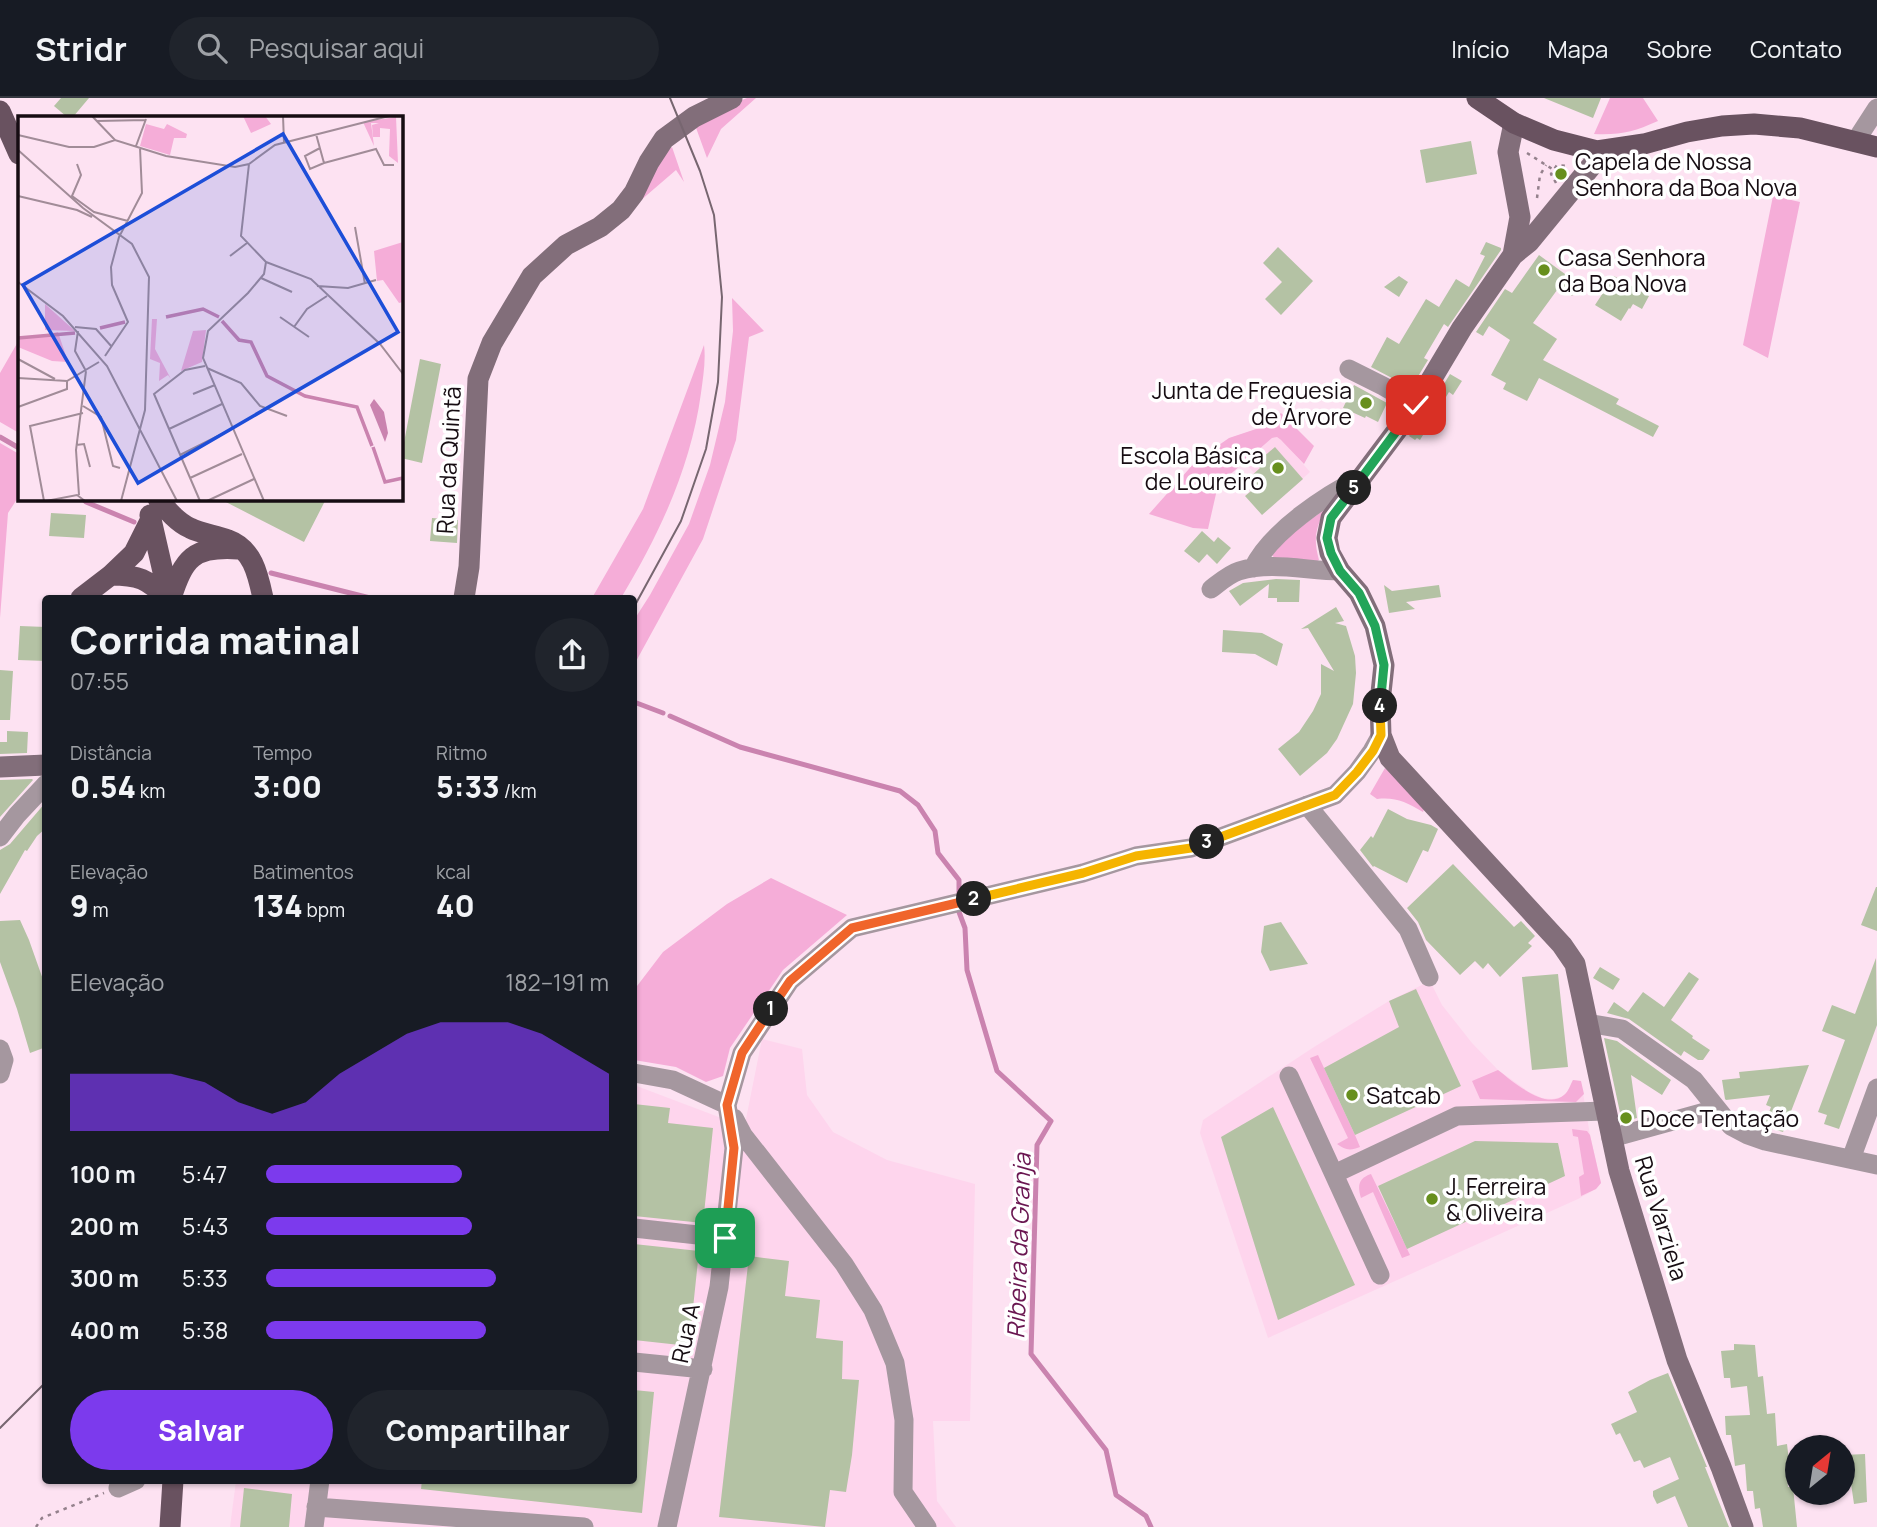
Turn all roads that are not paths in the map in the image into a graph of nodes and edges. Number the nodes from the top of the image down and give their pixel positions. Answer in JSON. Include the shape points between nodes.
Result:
{"nodes":[{"id":1,"x":732,"y":98,"type":"edge"},
{"id":2,"x":1476,"y":98,"type":"edge"},
{"id":3,"x":1877,"y":108,"type":"edge"},
{"id":4,"x":0,"y":111,"type":"edge"},
{"id":5,"x":1514,"y":123,"type":"junction"},
{"id":6,"x":1855,"y":142,"type":"junction"},
{"id":7,"x":1877,"y":147,"type":"edge"},
{"id":8,"x":1597,"y":151,"type":"junction"},
{"id":9,"x":18,"y":152,"type":"edge"},
{"id":10,"x":1513,"y":255,"type":"junction"},
{"id":11,"x":1349,"y":369,"type":"dead end"},
{"id":12,"x":1416,"y":405,"type":"junction"},
{"id":13,"x":1362,"y":477,"type":"junction"},
{"id":14,"x":152,"y":505,"type":"edge"},
{"id":15,"x":243,"y":550,"type":"junction"},
{"id":16,"x":1253,"y":568,"type":"junction"},
{"id":17,"x":1340,"y":571,"type":"junction"},
{"id":18,"x":111,"y":575,"type":"junction"},
{"id":19,"x":1211,"y":589,"type":"dead end"},
{"id":20,"x":85,"y":595,"type":"edge"},
{"id":21,"x":165,"y":595,"type":"edge"},
{"id":22,"x":168,"y":595,"type":"edge"},
{"id":23,"x":170,"y":595,"type":"edge"},
{"id":24,"x":262,"y":595,"type":"edge"},
{"id":25,"x":464,"y":595,"type":"edge"},
{"id":26,"x":1381,"y":735,"type":"junction"},
{"id":27,"x":42,"y":765,"type":"edge"},
{"id":28,"x":0,"y":766,"type":"edge"},
{"id":29,"x":42,"y":788,"type":"edge"},
{"id":30,"x":1307,"y":805,"type":"junction"},
{"id":31,"x":0,"y":837,"type":"edge"},
{"id":32,"x":1429,"y":977,"type":"dead end"},
{"id":33,"x":1587,"y":1023,"type":"junction"},
{"id":34,"x":0,"y":1049,"type":"edge"},
{"id":35,"x":0,"y":1074,"type":"edge"},
{"id":36,"x":637,"y":1074,"type":"edge"},
{"id":37,"x":1289,"y":1076,"type":"dead end"},
{"id":38,"x":1877,"y":1088,"type":"edge"},
{"id":39,"x":727,"y":1105,"type":"junction"},
{"id":40,"x":1716,"y":1109,"type":"junction"},
{"id":41,"x":1605,"y":1111,"type":"junction"},
{"id":42,"x":1611,"y":1138,"type":"junction"},
{"id":43,"x":1851,"y":1159,"type":"junction"},
{"id":44,"x":1877,"y":1165,"type":"edge"},
{"id":45,"x":1334,"y":1174,"type":"junction"},
{"id":46,"x":637,"y":1228,"type":"edge"},
{"id":47,"x":725,"y":1238,"type":"junction"},
{"id":48,"x":1380,"y":1275,"type":"dead end"},
{"id":49,"x":637,"y":1362,"type":"edge"},
{"id":50,"x":702,"y":1369,"type":"junction"},
{"id":51,"x":173,"y":1484,"type":"edge"},
{"id":52,"x":319,"y":1484,"type":"edge"},
{"id":53,"x":315,"y":1517,"type":"edge"},
{"id":54,"x":170,"y":1527,"type":"edge"},
{"id":55,"x":584,"y":1527,"type":"edge"},
{"id":56,"x":667,"y":1527,"type":"edge"},
{"id":57,"x":927,"y":1527,"type":"edge"},
{"id":58,"x":1743,"y":1527,"type":"edge"}],
"edges":[{"from":1,"to":25,"type":"street","name":"Rua da Quintã","via":[[664,139],[621,210],[566,245],[532,276],[492,343],[478,379]]},
{"from":2,"to":5,"type":"main road"},
{"from":3,"to":6,"type":"street"},
{"from":4,"to":9,"type":"main road"},
{"from":5,"to":8,"type":"main road"},
{"from":5,"to":10,"type":"street","via":[[1507,152],[1520,216]]},
{"from":6,"to":7,"type":"main road"},
{"from":6,"to":8,"type":"main road","via":[[1800,128],[1754,124]]},
{"from":8,"to":10,"type":"street","via":[[1593,164]]},
{"from":10,"to":12,"type":"street"},
{"from":11,"to":12,"type":"street"},
{"from":12,"to":13,"type":"street"},
{"from":13,"to":16,"type":"street","via":[[1311,507],[1270,543]]},
{"from":13,"to":17,"type":"street","via":[[1331,518],[1327,538]]},
{"from":14,"to":15,"type":"main road","via":[[190,528],[226,539]]},
{"from":14,"to":18,"type":"main road","via":[[134,553]]},
{"from":14,"to":22,"type":"main road"},
{"from":15,"to":23,"type":"main road","via":[[204,550],[193,556]]},
{"from":15,"to":24,"type":"main road","via":[[254,563]]},
{"from":16,"to":17,"type":"street"},
{"from":16,"to":19,"type":"street","via":[[1236,571]]},
{"from":17,"to":26,"type":"street","via":[[1359,593],[1375,626],[1384,665]]},
{"from":18,"to":20,"type":"main road"},
{"from":18,"to":21,"type":"main road","via":[[143,578]]},
{"from":26,"to":30,"type":"street","via":[[1335,795]]},
{"from":26,"to":33,"type":"street","name":"Rua Varziela","via":[[1390,758],[1562,945],[1575,964]]},
{"from":27,"to":28,"type":"street"},
{"from":29,"to":31,"type":"street"},
{"from":30,"to":32,"type":"street","via":[[1408,929]]},
{"from":30,"to":39,"type":"street","via":[[1191,848],[1136,856],[852,928],[790,981],[742,1053]]},
{"from":33,"to":40,"type":"street","via":[[1622,1029],[1694,1080]]},
{"from":33,"to":41,"type":"street","name":"Rua Varziela"},
{"from":34,"to":35,"type":"street","via":[[4,1060]]},
{"from":36,"to":39,"type":"street","via":[[673,1080]]},
{"from":37,"to":45,"type":"street"},
{"from":38,"to":43,"type":"street"},
{"from":39,"to":47,"type":"street","name":"Rua A","via":[[734,1148]]},
{"from":39,"to":57,"type":"street","via":[[743,1135],[844,1264],[873,1310],[897,1375],[904,1420],[903,1492]]},
{"from":40,"to":42,"type":"street"},
{"from":40,"to":43,"type":"street","via":[[1731,1126],[1748,1135]]},
{"from":41,"to":42,"type":"street","name":"Rua Varziela"},
{"from":41,"to":45,"type":"street","via":[[1457,1115]]},
{"from":42,"to":58,"type":"street","name":"Rua Varziela","via":[[1677,1360]]},
{"from":43,"to":44,"type":"street"},
{"from":45,"to":48,"type":"street"},
{"from":46,"to":47,"type":"street"},
{"from":47,"to":50,"type":"street","name":"Rua A"},
{"from":49,"to":50,"type":"street"},
{"from":50,"to":56,"type":"street","name":"Rua A"},
{"from":51,"to":54,"type":"main road"},
{"from":52,"to":53,"type":"street"},
{"from":53,"to":55,"type":"street"}]}
